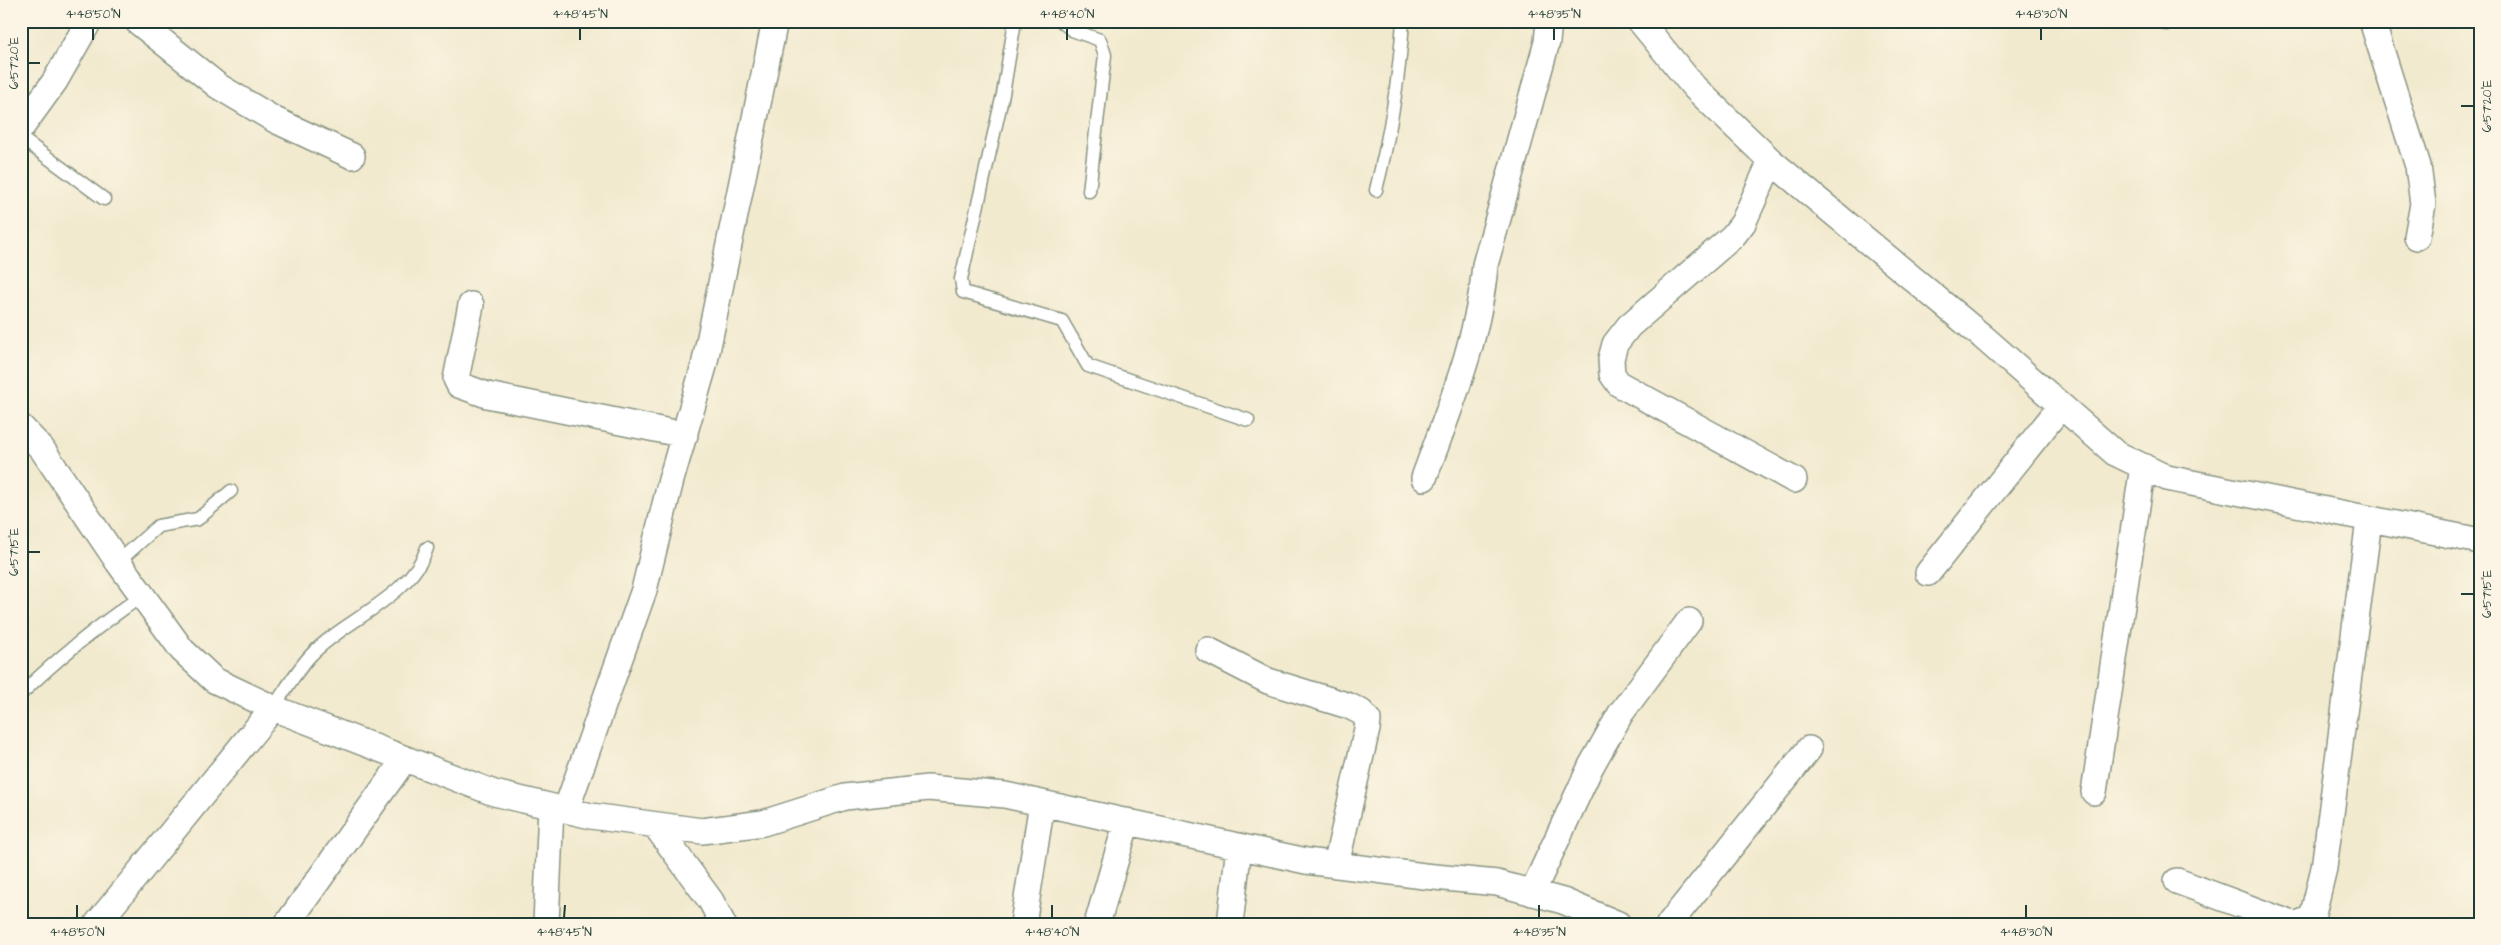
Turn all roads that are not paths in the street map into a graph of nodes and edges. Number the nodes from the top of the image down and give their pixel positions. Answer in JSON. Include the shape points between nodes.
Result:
{"nodes":[{"id":1,"x":89,"y":21,"type":"edge"},
{"id":2,"x":137,"y":21,"type":"edge"},
{"id":3,"x":775,"y":21,"type":"edge"},
{"id":4,"x":1015,"y":21,"type":"edge"},
{"id":5,"x":1061,"y":21,"type":"edge"},
{"id":6,"x":1402,"y":21,"type":"edge"},
{"id":7,"x":1549,"y":21,"type":"edge"},
{"id":8,"x":1640,"y":21,"type":"edge"},
{"id":9,"x":2372,"y":21,"type":"edge"},
{"id":10,"x":21,"y":128,"type":"edge"},
{"id":11,"x":21,"y":138,"type":"edge"},
{"id":12,"x":352,"y":156,"type":"dead end"},
{"id":13,"x":1772,"y":161,"type":"junction"},
{"id":14,"x":1376,"y":190,"type":"dead end"},
{"id":15,"x":1089,"y":191,"type":"dead end"},
{"id":16,"x":104,"y":199,"type":"dead end"},
{"id":17,"x":2417,"y":237,"type":"dead end"},
{"id":18,"x":470,"y":305,"type":"dead end"},
{"id":19,"x":2062,"y":406,"type":"junction"},
{"id":20,"x":1248,"y":420,"type":"dead end"},
{"id":21,"x":21,"y":428,"type":"edge"},
{"id":22,"x":685,"y":435,"type":"junction"},
{"id":23,"x":2143,"y":466,"type":"junction"},
{"id":24,"x":1424,"y":478,"type":"dead end"},
{"id":25,"x":1794,"y":480,"type":"dead end"},
{"id":26,"x":231,"y":491,"type":"dead end"},
{"id":27,"x":2369,"y":520,"type":"junction"},
{"id":28,"x":2480,"y":541,"type":"edge"},
{"id":29,"x":427,"y":548,"type":"dead end"},
{"id":30,"x":118,"y":562,"type":"junction"},
{"id":31,"x":1928,"y":573,"type":"dead end"},
{"id":32,"x":143,"y":596,"type":"junction"},
{"id":33,"x":1690,"y":621,"type":"dead end"},
{"id":34,"x":1208,"y":650,"type":"dead end"},
{"id":35,"x":21,"y":694,"type":"edge"},
{"id":36,"x":273,"y":708,"type":"junction"},
{"id":37,"x":1809,"y":749,"type":"dead end"},
{"id":38,"x":404,"y":760,"type":"junction"},
{"id":39,"x":2094,"y":792,"type":"dead end"},
{"id":40,"x":1042,"y":802,"type":"junction"},
{"id":41,"x":559,"y":808,"type":"junction"},
{"id":42,"x":1127,"y":821,"type":"junction"},
{"id":43,"x":655,"y":825,"type":"junction"},
{"id":44,"x":1239,"y":846,"type":"junction"},
{"id":45,"x":1336,"y":865,"type":"junction"},
{"id":46,"x":2177,"y":881,"type":"dead end"},
{"id":47,"x":1532,"y":893,"type":"junction"},
{"id":48,"x":97,"y":924,"type":"edge"},
{"id":49,"x":287,"y":924,"type":"edge"},
{"id":50,"x":546,"y":924,"type":"edge"},
{"id":51,"x":723,"y":924,"type":"edge"},
{"id":52,"x":1023,"y":924,"type":"edge"},
{"id":53,"x":1097,"y":924,"type":"edge"},
{"id":54,"x":1230,"y":924,"type":"edge"},
{"id":55,"x":1618,"y":924,"type":"edge"},
{"id":56,"x":1669,"y":924,"type":"edge"},
{"id":57,"x":2292,"y":924,"type":"edge"},
{"id":58,"x":2297,"y":924,"type":"edge"}],
"edges":[{"from":1,"to":10,"type":"street","via":[[55,81]]},
{"from":2,"to":12,"type":"street","via":[[218,86],[275,120]]},
{"from":3,"to":22,"type":"street","via":[[704,366]]},
{"from":4,"to":20,"type":"lane","via":[[1004,94],[961,288],[966,294],[1062,321],[1088,366]]},
{"from":5,"to":15,"type":"lane","via":[[1072,30],[1100,40],[1105,55]]},
{"from":6,"to":14,"type":"lane","via":[[1391,131]]},
{"from":7,"to":24,"type":"street","via":[[1547,42],[1485,265],[1483,292],[1474,329]]},
{"from":8,"to":13,"type":"street","via":[[1694,87]]},
{"from":9,"to":17,"type":"street","via":[[2418,166],[2423,204]]},
{"from":11,"to":16,"type":"lane"},
{"from":13,"to":19,"type":"street"},
{"from":13,"to":25,"type":"street","via":[[1743,223],[1733,236],[1629,326],[1615,344],[1612,374],[1619,384]]},
{"from":18,"to":22,"type":"street","via":[[456,379],[459,385],[487,395]]},
{"from":19,"to":23,"type":"street","via":[[2115,453]]},
{"from":19,"to":31,"type":"street"},
{"from":21,"to":30,"type":"street","via":[[42,450]]},
{"from":22,"to":41,"type":"street","via":[[644,590]]},
{"from":23,"to":27,"type":"street","via":[[2167,478]]},
{"from":23,"to":39,"type":"street"},
{"from":26,"to":30,"type":"lane","via":[[198,519],[158,526]]},
{"from":27,"to":28,"type":"street"},
{"from":27,"to":58,"type":"street","via":[[2324,868],[2312,918]]},
{"from":29,"to":36,"type":"lane","via":[[408,579],[311,655]]},
{"from":30,"to":32,"type":"street"},
{"from":32,"to":35,"type":"lane","via":[[56,660]]},
{"from":32,"to":36,"type":"street","via":[[182,650],[214,680]]},
{"from":33,"to":47,"type":"street","via":[[1621,714],[1595,758]]},
{"from":34,"to":45,"type":"street","via":[[1268,681],[1349,706],[1368,720]]},
{"from":36,"to":38,"type":"street"},
{"from":36,"to":48,"type":"street"},
{"from":37,"to":56,"type":"street"},
{"from":38,"to":41,"type":"street","via":[[494,793]]},
{"from":38,"to":49,"type":"street"},
{"from":40,"to":42,"type":"street"},
{"from":40,"to":43,"type":"street","via":[[1005,794],[928,788],[845,797],[764,823],[702,831]]},
{"from":40,"to":52,"type":"street"},
{"from":41,"to":43,"type":"street"},
{"from":41,"to":50,"type":"street"},
{"from":42,"to":44,"type":"street"},
{"from":42,"to":53,"type":"street"},
{"from":43,"to":51,"type":"street","via":[[711,901]]},
{"from":44,"to":45,"type":"street"},
{"from":44,"to":54,"type":"street"},
{"from":45,"to":47,"type":"street","via":[[1497,883]]},
{"from":46,"to":57,"type":"street"},
{"from":47,"to":55,"type":"street","via":[[1563,901]]}]}
